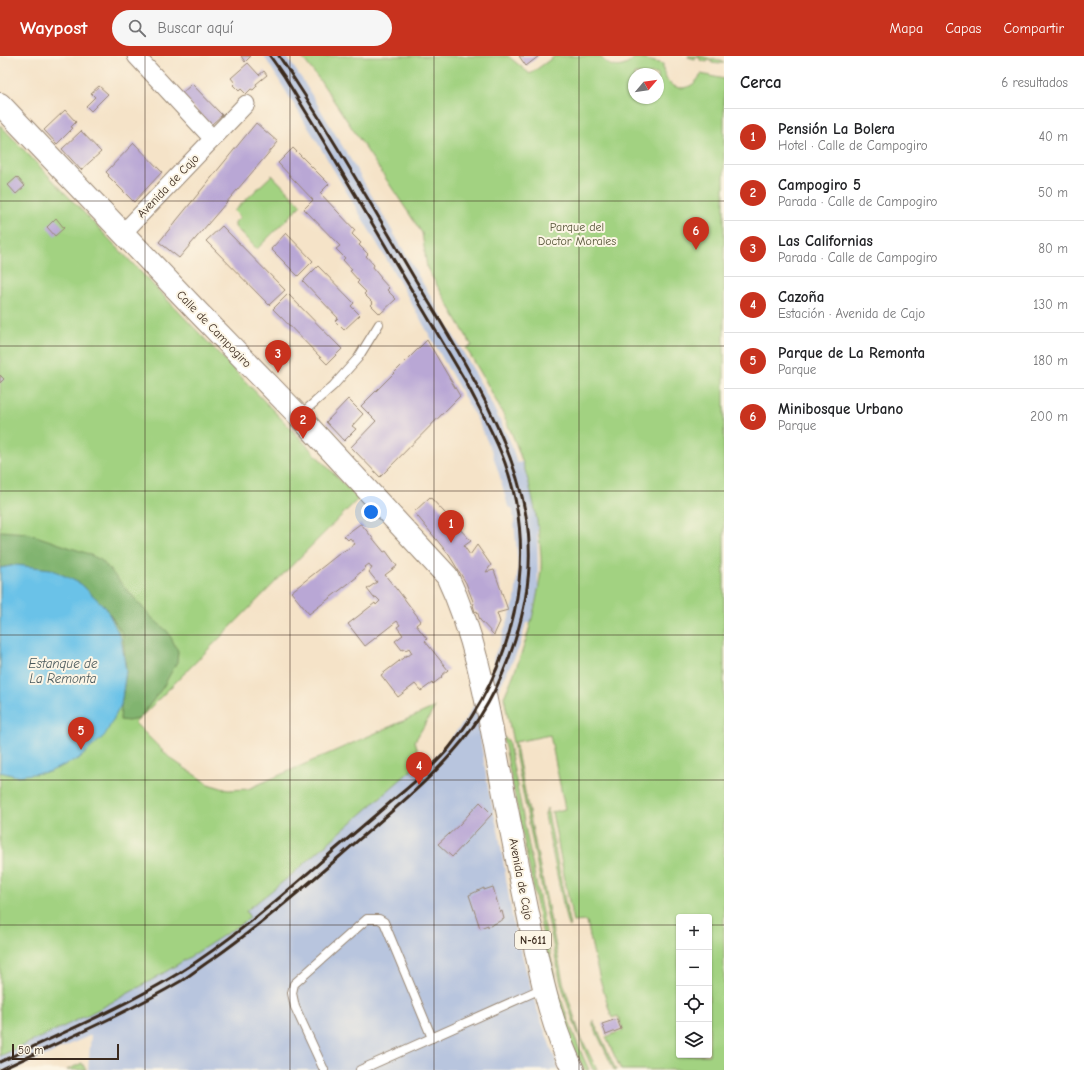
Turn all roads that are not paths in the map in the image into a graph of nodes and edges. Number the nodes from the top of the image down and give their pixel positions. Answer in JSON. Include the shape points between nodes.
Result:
{"nodes":[{"id":1,"x":136,"y":56,"type":"edge"},
{"id":2,"x":0,"y":104,"type":"edge"},
{"id":3,"x":246,"y":104,"type":"dead end"},
{"id":4,"x":213,"y":139,"type":"junction"},
{"id":5,"x":123,"y":233,"type":"junction"},
{"id":6,"x":379,"y":324,"type":"dead end"},
{"id":7,"x":305,"y":411,"type":"junction"},
{"id":8,"x":483,"y":684,"type":"joint"},
{"id":9,"x":544,"y":988,"type":"junction"},
{"id":10,"x":432,"y":1038,"type":"junction"},
{"id":11,"x":324,"y":1070,"type":"edge"},
{"id":12,"x":360,"y":1070,"type":"edge"},
{"id":13,"x":573,"y":1070,"type":"edge"}],
"edges":[{"from":1,"to":4,"type":"street"},
{"from":2,"to":5,"type":"highway","name":"Calle de Campogiro","number":"N-611"},
{"from":3,"to":4,"type":"street","name":"Avenida de Cajo"},
{"from":4,"to":5,"type":"street","name":"Avenida de Cajo"},
{"from":5,"to":7,"type":"highway","name":"Calle de Campogiro","number":"N-611"},
{"from":6,"to":7,"type":"lane","via":[[358,358],[333,386]]},
{"from":7,"to":8,"type":"highway","name":"Calle de Campogiro","number":"N-611","via":[[447,576],[468,629]]},
{"from":8,"to":9,"type":"highway","name":"Avenida de Cajo","number":"N-611"},
{"from":9,"to":10,"type":"lane"},
{"from":9,"to":13,"type":"highway","name":"Avenida de Cajo","number":"N-611","via":[[555,1030]]},
{"from":10,"to":11,"type":"lane","via":[[384,922],[379,919],[367,919],[294,984],[292,993],[295,1007]]},
{"from":10,"to":12,"type":"lane"}]}
